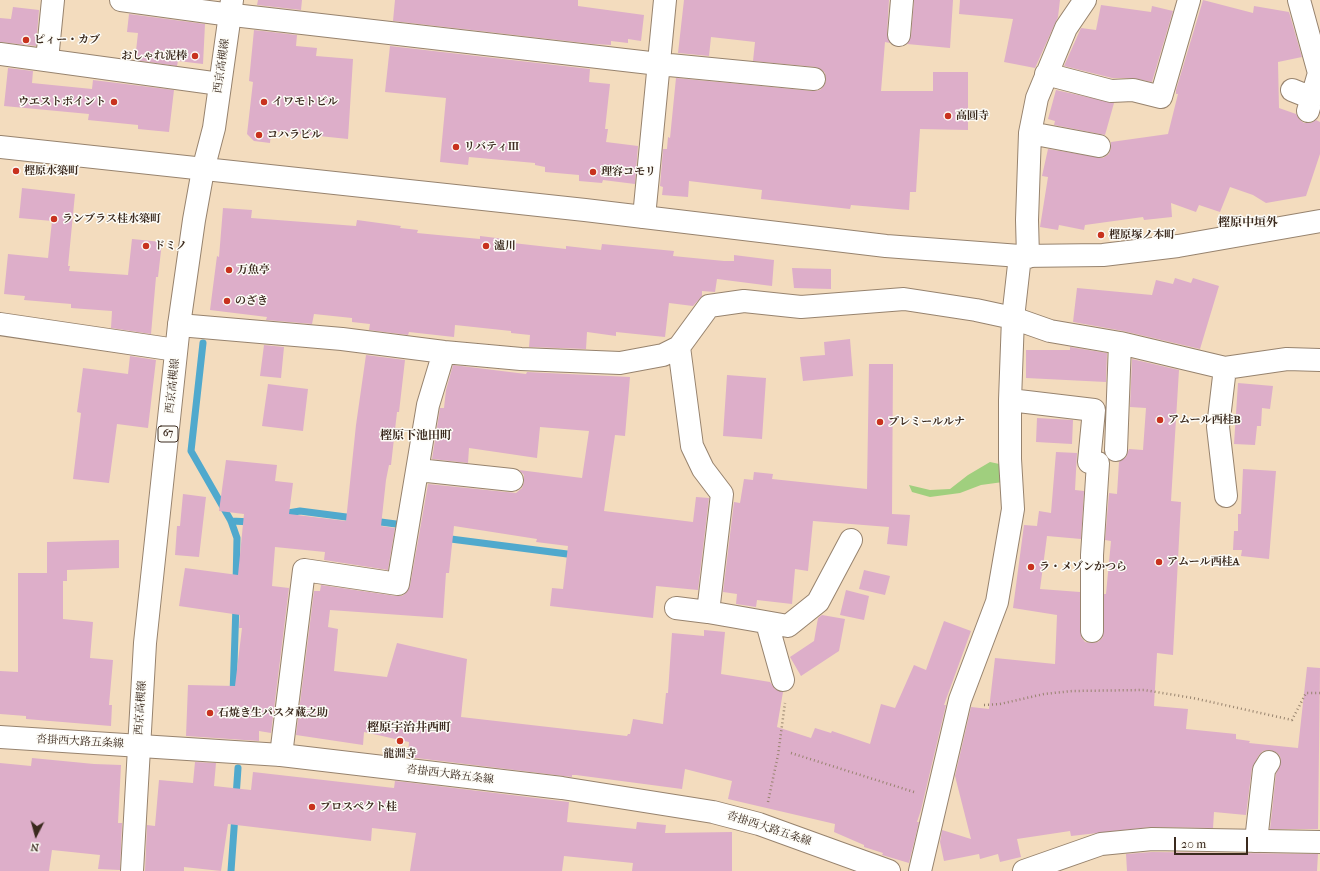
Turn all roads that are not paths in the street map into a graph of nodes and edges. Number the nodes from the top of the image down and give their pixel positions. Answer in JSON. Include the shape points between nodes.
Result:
{"nodes":[{"id":1,"x":53,"y":0,"type":"edge"},
{"id":2,"x":121,"y":0,"type":"edge"},
{"id":3,"x":665,"y":0,"type":"edge"},
{"id":4,"x":902,"y":0,"type":"edge"},
{"id":5,"x":1085,"y":0,"type":"edge"},
{"id":6,"x":1189,"y":0,"type":"edge"},
{"id":7,"x":1299,"y":0,"type":"edge"},
{"id":8,"x":231,"y":7,"type":"edge"},
{"id":9,"x":899,"y":35,"type":"dead end"},
{"id":10,"x":0,"y":54,"type":"edge"},
{"id":11,"x":47,"y":60,"type":"junction"},
{"id":12,"x":659,"y":64,"type":"junction"},
{"id":13,"x":1046,"y":74,"type":"junction"},
{"id":14,"x":814,"y":79,"type":"dead end"},
{"id":15,"x":220,"y":84,"type":"junction"},
{"id":16,"x":1304,"y":100,"type":"dead end"},
{"id":17,"x":1030,"y":133,"type":"junction"},
{"id":18,"x":1099,"y":146,"type":"dead end"},
{"id":19,"x":0,"y":147,"type":"edge"},
{"id":20,"x":202,"y":170,"type":"junction"},
{"id":21,"x":644,"y":217,"type":"junction"},
{"id":22,"x":1320,"y":221,"type":"edge"},
{"id":23,"x":1024,"y":256,"type":"junction"},
{"id":24,"x":1013,"y":318,"type":"junction"},
{"id":25,"x":0,"y":324,"type":"edge"},
{"id":26,"x":179,"y":325,"type":"junction"},
{"id":27,"x":1120,"y":343,"type":"junction"},
{"id":28,"x":679,"y":347,"type":"junction"},
{"id":29,"x":176,"y":350,"type":"junction"},
{"id":30,"x":444,"y":352,"type":"junction"},
{"id":31,"x":1320,"y":360,"type":"edge"},
{"id":32,"x":1225,"y":368,"type":"junction"},
{"id":33,"x":1010,"y":400,"type":"junction"},
{"id":34,"x":1116,"y":450,"type":"dead end"},
{"id":35,"x":418,"y":470,"type":"junction"},
{"id":36,"x":512,"y":480,"type":"dead end"},
{"id":37,"x":1226,"y":496,"type":"dead end"},
{"id":38,"x":851,"y":540,"type":"dead end"},
{"id":39,"x":676,"y":608,"type":"dead end"},
{"id":40,"x":708,"y":612,"type":"junction"},
{"id":41,"x":767,"y":623,"type":"junction"},
{"id":42,"x":1092,"y":631,"type":"dead end"},
{"id":43,"x":783,"y":680,"type":"road end"},
{"id":44,"x":0,"y":737,"type":"edge"},
{"id":45,"x":139,"y":745,"type":"junction"},
{"id":46,"x":281,"y":755,"type":"junction"},
{"id":47,"x":1269,"y":762,"type":"dead end"},
{"id":48,"x":1256,"y":841,"type":"junction"},
{"id":49,"x":1320,"y":842,"type":"edge"},
{"id":50,"x":132,"y":871,"type":"edge"},
{"id":51,"x":889,"y":871,"type":"edge"},
{"id":52,"x":920,"y":871,"type":"edge"},
{"id":53,"x":1024,"y":871,"type":"edge"}],
"edges":[{"from":1,"to":11,"type":"street"},
{"from":2,"to":8,"type":"street"},
{"from":3,"to":12,"type":"street"},
{"from":4,"to":9,"type":"street"},
{"from":5,"to":13,"type":"street","via":[[1066,28]]},
{"from":6,"to":13,"type":"street","via":[[1161,97],[1132,90],[1112,91]]},
{"from":7,"to":16,"type":"street","via":[[1319,73]]},
{"from":8,"to":12,"type":"street"},
{"from":8,"to":15,"type":"street","name":"西京高槻線","number":"67"},
{"from":10,"to":11,"type":"street"},
{"from":11,"to":15,"type":"street"},
{"from":12,"to":14,"type":"street"},
{"from":12,"to":21,"type":"street"},
{"from":13,"to":17,"type":"street","via":[[1037,98]]},
{"from":15,"to":20,"type":"street","name":"西京高槻線","number":"67","via":[[214,128]]},
{"from":17,"to":18,"type":"street"},
{"from":17,"to":23,"type":"street"},
{"from":19,"to":20,"type":"street"},
{"from":20,"to":21,"type":"street"},
{"from":20,"to":26,"type":"street","name":"西京高槻線","number":"67"},
{"from":21,"to":23,"type":"street","via":[[886,246]]},
{"from":22,"to":23,"type":"street","via":[[1178,246],[1103,255]]},
{"from":23,"to":24,"type":"street"},
{"from":24,"to":27,"type":"street","via":[[1050,331]]},
{"from":24,"to":28,"type":"street","via":[[904,299],[801,307],[744,301],[709,306]]},
{"from":24,"to":33,"type":"street"},
{"from":25,"to":29,"type":"street"},
{"from":26,"to":29,"type":"street","name":"西京高槻線","number":"67"},
{"from":26,"to":30,"type":"street","via":[[342,339]]},
{"from":27,"to":32,"type":"street"},
{"from":27,"to":34,"type":"street"},
{"from":28,"to":30,"type":"street","via":[[663,355],[620,363],[521,359]]},
{"from":28,"to":40,"type":"street","via":[[692,446],[703,469],[722,494]]},
{"from":29,"to":45,"type":"street","name":"西京高槻線","number":"67","via":[[145,643]]},
{"from":30,"to":35,"type":"street","via":[[428,405]]},
{"from":31,"to":32,"type":"street","via":[[1287,359]]},
{"from":32,"to":37,"type":"street","via":[[1218,427]]},
{"from":33,"to":42,"type":"street","via":[[1094,410],[1089,462],[1098,463],[1092,555]]},
{"from":33,"to":52,"type":"street","via":[[1013,509],[997,602],[960,700]]},
{"from":35,"to":36,"type":"street"},
{"from":35,"to":46,"type":"street","via":[[398,584],[304,570]]},
{"from":38,"to":41,"type":"street","via":[[818,602],[788,626]]},
{"from":39,"to":40,"type":"street"},
{"from":40,"to":41,"type":"street"},
{"from":41,"to":43,"type":"street"},
{"from":44,"to":45,"type":"street","name":"沓掛西大路五条線"},
{"from":45,"to":46,"type":"street","name":"沓掛西大路五条線"},
{"from":45,"to":50,"type":"street","name":"西京高槻線","number":"67"},
{"from":46,"to":51,"type":"street","name":"沓掛西大路五条線","via":[[562,788],[713,812],[763,825]]},
{"from":47,"to":48,"type":"street","via":[[1264,770]]},
{"from":48,"to":49,"type":"street"},
{"from":48,"to":53,"type":"street","via":[[1152,839],[1101,844]]}]}
